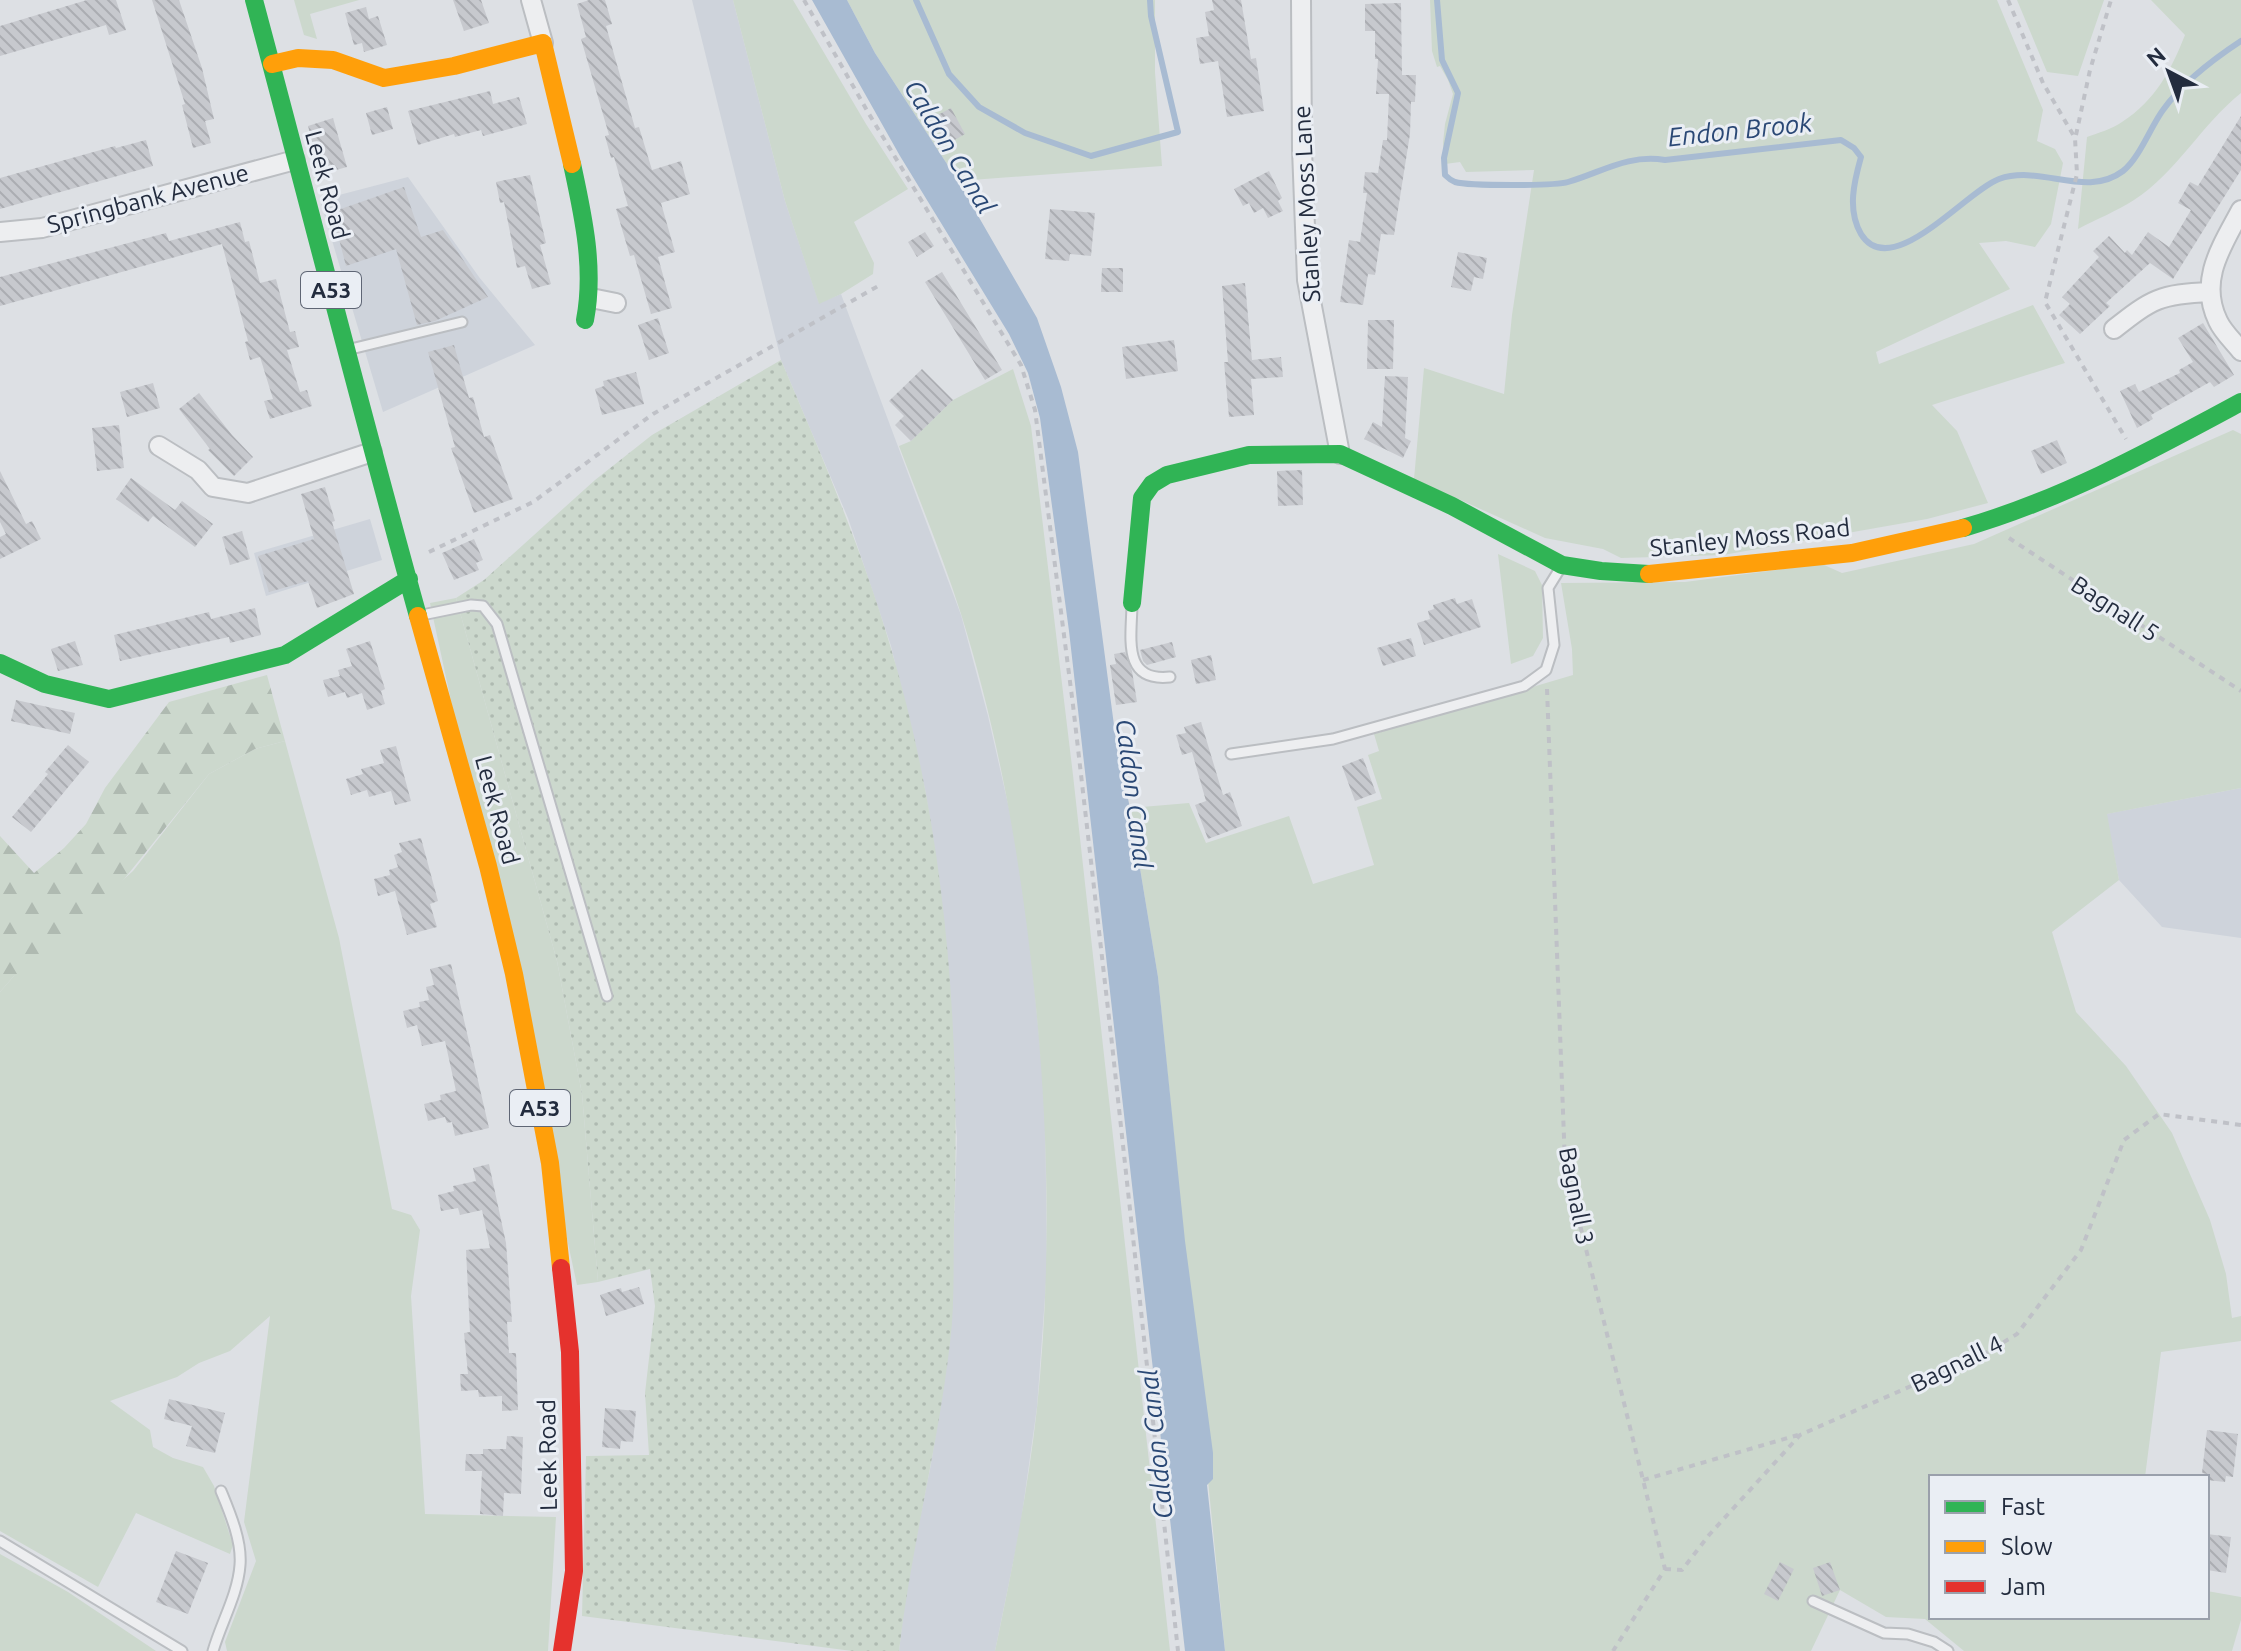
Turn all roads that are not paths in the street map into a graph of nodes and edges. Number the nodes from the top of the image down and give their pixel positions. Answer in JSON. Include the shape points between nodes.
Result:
{"nodes":[{"id":1,"x":254,"y":0,"type":"edge"},
{"id":2,"x":531,"y":0,"type":"edge"},
{"id":3,"x":1301,"y":0,"type":"edge"},
{"id":4,"x":543,"y":43,"type":"junction"},
{"id":5,"x":272,"y":64,"type":"junction"},
{"id":6,"x":295,"y":160,"type":"junction"},
{"id":7,"x":2241,"y":210,"type":"edge"},
{"id":8,"x":0,"y":232,"type":"edge"},
{"id":9,"x":2210,"y":292,"type":"junction"},
{"id":10,"x":591,"y":298,"type":"junction"},
{"id":11,"x":616,"y":303,"type":"dead end"},
{"id":12,"x":585,"y":320,"type":"dead end"},
{"id":13,"x":462,"y":322,"type":"dead end"},
{"id":14,"x":2114,"y":329,"type":"dead end"},
{"id":15,"x":348,"y":350,"type":"junction"},
{"id":16,"x":2241,"y":351,"type":"edge"},
{"id":17,"x":2241,"y":402,"type":"edge"},
{"id":18,"x":159,"y":446,"type":"dead end"},
{"id":19,"x":372,"y":452,"type":"junction"},
{"id":20,"x":1340,"y":454,"type":"junction"},
{"id":21,"x":1562,"y":565,"type":"junction"},
{"id":22,"x":407,"y":572,"type":"junction"},
{"id":23,"x":1132,"y":603,"type":"joint"},
{"id":24,"x":420,"y":616,"type":"junction"},
{"id":25,"x":0,"y":663,"type":"edge"},
{"id":26,"x":1170,"y":677,"type":"dead end"},
{"id":27,"x":1231,"y":754,"type":"dead end"},
{"id":28,"x":607,"y":996,"type":"dead end"},
{"id":29,"x":221,"y":1491,"type":"dead end"},
{"id":30,"x":0,"y":1541,"type":"edge"},
{"id":31,"x":1813,"y":1601,"type":"dead end"},
{"id":32,"x":182,"y":1651,"type":"edge"},
{"id":33,"x":213,"y":1651,"type":"edge"},
{"id":34,"x":562,"y":1651,"type":"edge"},
{"id":35,"x":1948,"y":1651,"type":"edge"}],
"edges":[{"from":1,"to":5,"type":"main road","name":"Leek Road","number":"A53"},
{"from":2,"to":4,"type":"street"},
{"from":3,"to":20,"type":"street","name":"Stanley Moss Lane","via":[[1307,280]]},
{"from":4,"to":5,"type":"main road","via":[[384,78],[333,60],[298,58]]},
{"from":4,"to":10,"type":"main road","via":[[571,157]]},
{"from":5,"to":6,"type":"main road","name":"Leek Road","number":"A53"},
{"from":6,"to":8,"type":"street","name":"Springbank Avenue","via":[[42,228]]},
{"from":6,"to":15,"type":"main road","name":"Leek Road","number":"A53"},
{"from":7,"to":9,"type":"street","via":[[2213,263]]},
{"from":9,"to":14,"type":"street","via":[[2173,293],[2145,305]]},
{"from":9,"to":16,"type":"street","via":[[2218,321]]},
{"from":10,"to":11,"type":"street"},
{"from":10,"to":12,"type":"main road"},
{"from":13,"to":15,"type":"lane"},
{"from":15,"to":19,"type":"main road","name":"Leek Road","number":"A53"},
{"from":17,"to":21,"type":"main road","name":"Stanley Moss Road","via":[[2137,458],[2002,517],[1958,530],[1852,553],[1655,574]]},
{"from":18,"to":19,"type":"street","via":[[198,470],[213,487],[248,493]]},
{"from":19,"to":22,"type":"main road","name":"Leek Road","number":"A53"},
{"from":20,"to":21,"type":"main road","name":"Stanley Moss Road"},
{"from":20,"to":23,"type":"main road","name":"Stanley Moss Road","via":[[1249,455],[1167,475],[1152,484],[1142,498]]},
{"from":21,"to":27,"type":"lane","via":[[1548,588],[1554,645],[1546,670],[1524,686],[1333,739]]},
{"from":22,"to":24,"type":"main road","name":"Leek Road","number":"A53"},
{"from":22,"to":25,"type":"main road","via":[[285,655],[109,699],[45,684]]},
{"from":23,"to":26,"type":"lane","via":[[1136,665],[1151,678]]},
{"from":24,"to":28,"type":"lane","via":[[483,606],[497,624]]},
{"from":24,"to":34,"type":"main road","name":"Leek Road","number":"A53","via":[[511,959],[550,1163],[570,1352],[574,1571]]},
{"from":29,"to":33,"type":"lane","via":[[241,1560]]},
{"from":30,"to":32,"type":"lane"},
{"from":31,"to":35,"type":"lane","via":[[1884,1633],[1908,1634]]}]}
